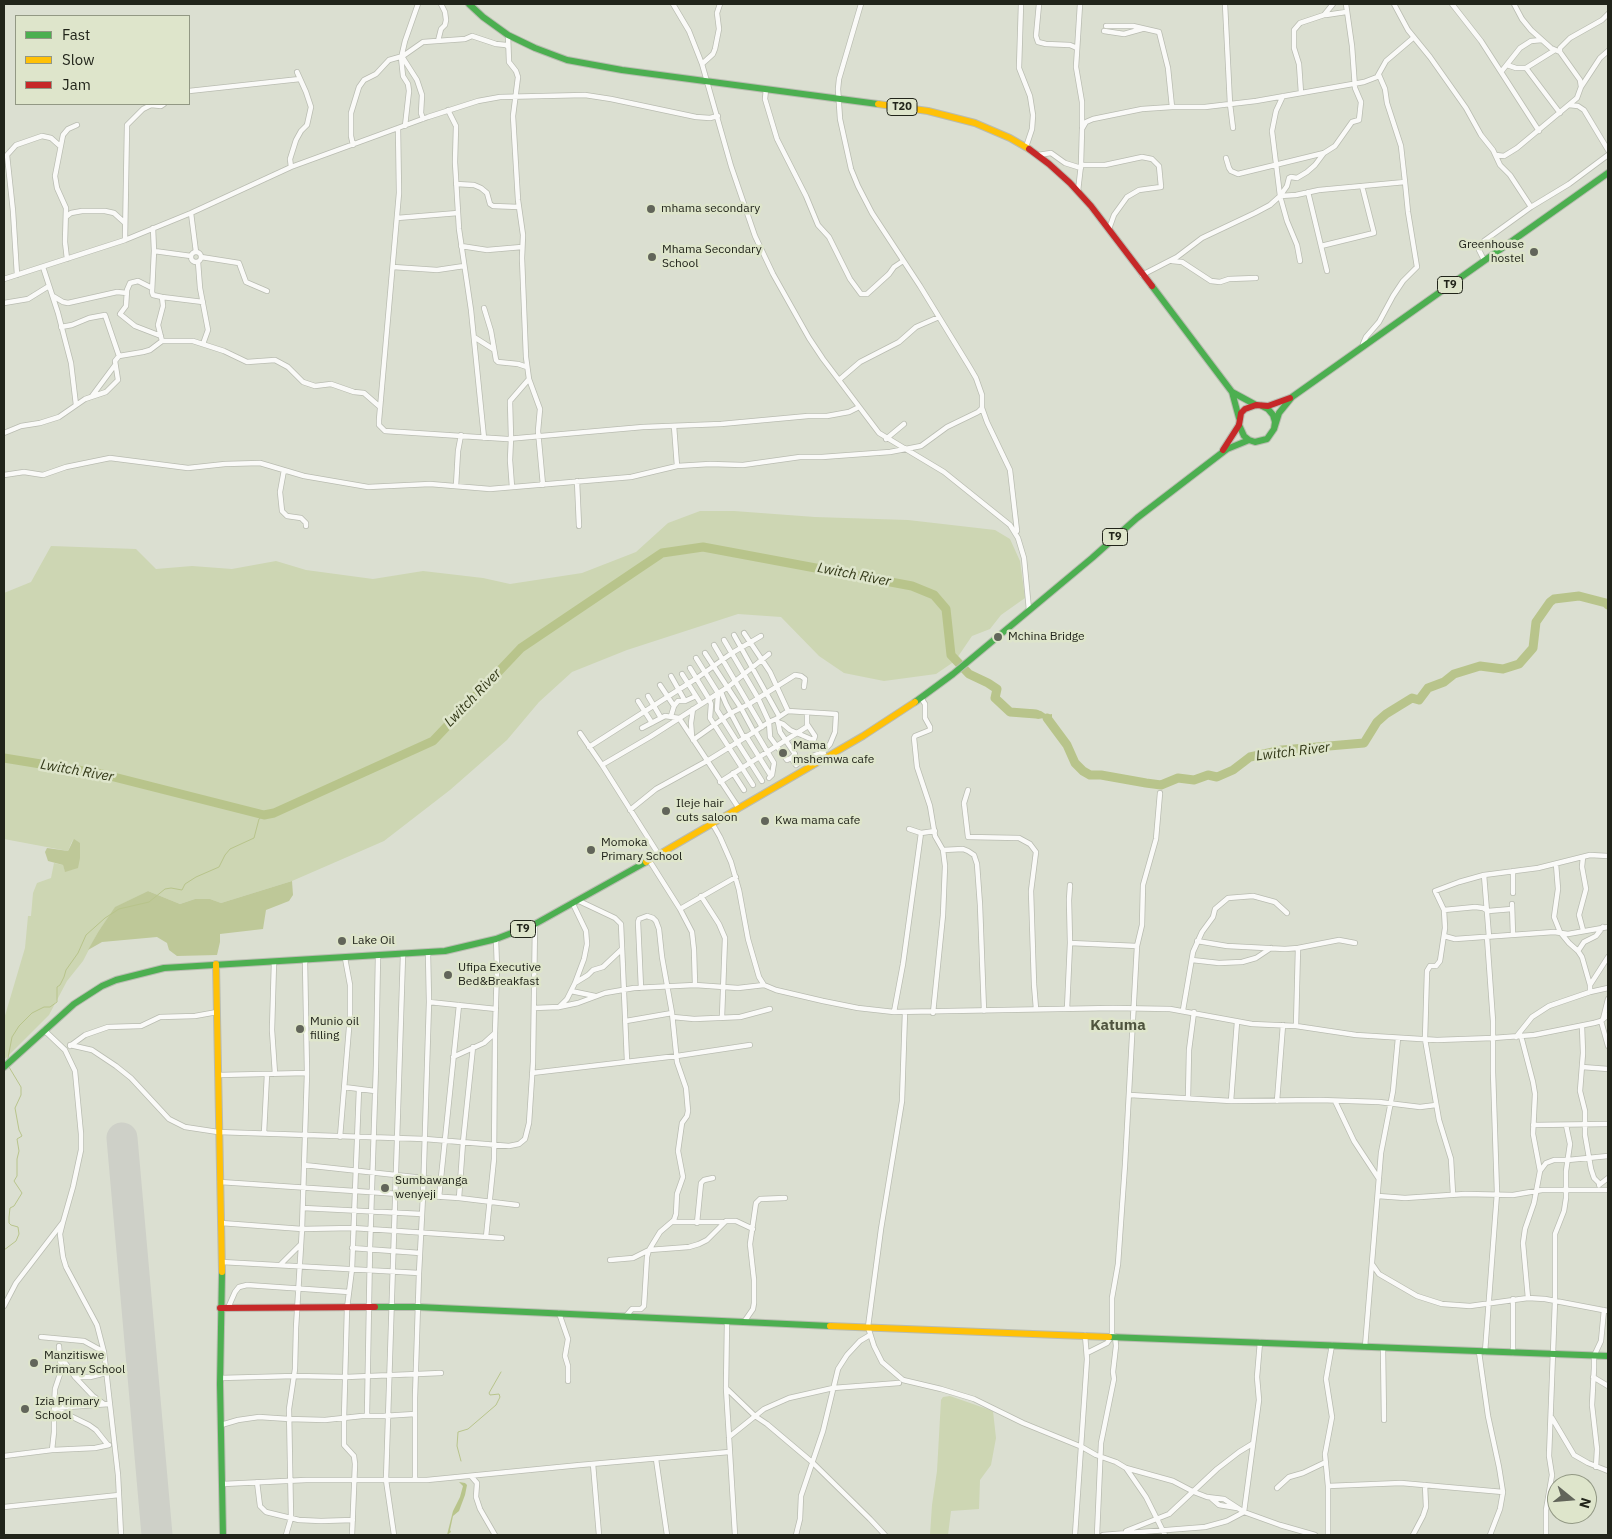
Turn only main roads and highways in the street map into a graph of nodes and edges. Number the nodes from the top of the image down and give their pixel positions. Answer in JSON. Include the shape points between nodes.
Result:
{"nodes":[{"id":1,"x":469,"y":4,"type":"edge"},
{"id":2,"x":1608,"y":173,"type":"edge"},
{"id":3,"x":1232,"y":392,"type":"junction"},
{"id":4,"x":1292,"y":398,"type":"junction"},
{"id":5,"x":1259,"y":406,"type":"junction"},
{"id":6,"x":1239,"y":422,"type":"junction"},
{"id":7,"x":1274,"y":429,"type":"junction"},
{"id":8,"x":1249,"y":440,"type":"junction"},
{"id":9,"x":1218,"y":455,"type":"junction"},
{"id":10,"x":216,"y":964,"type":"junction"},
{"id":11,"x":4,"y":1067,"type":"edge"},
{"id":12,"x":220,"y":1308,"type":"junction"},
{"id":13,"x":1608,"y":1356,"type":"edge"},
{"id":14,"x":223,"y":1535,"type":"edge"}],
"edges":[{"from":1,"to":3,"type":"main road","number":"T20","via":[[508,35],[566,60],[905,108],[952,116],[993,130],[1038,155],[1078,191]]},
{"from":2,"to":4,"type":"main road","number":"T9"},
{"from":3,"to":5,"type":"main road","number":"T20"},
{"from":3,"to":6,"type":"main road","number":"T20"},
{"from":4,"to":5,"type":"main road","number":"T9"},
{"from":4,"to":7,"type":"main road","number":"T9","via":[[1280,412]]},
{"from":5,"to":6,"type":"main road","number":"T9","via":[[1246,409]]},
{"from":5,"to":7,"type":"main road","via":[[1273,415]]},
{"from":6,"to":8,"type":"main road"},
{"from":6,"to":9,"type":"main road","number":"T9"},
{"from":7,"to":8,"type":"main road","number":"T9","via":[[1267,439]]},
{"from":8,"to":9,"type":"main road","number":"T9"},
{"from":9,"to":10,"type":"main road","number":"T9","via":[[1137,518],[971,659],[881,725],[824,754],[659,855],[536,924],[496,939],[445,951]]},
{"from":10,"to":11,"type":"main road","number":"T9","via":[[164,968],[116,980],[74,1004]]},
{"from":10,"to":12,"type":"main road","via":[[222,1262]]},
{"from":12,"to":13,"type":"main road","via":[[418,1307]]},
{"from":12,"to":14,"type":"main road"}]}
